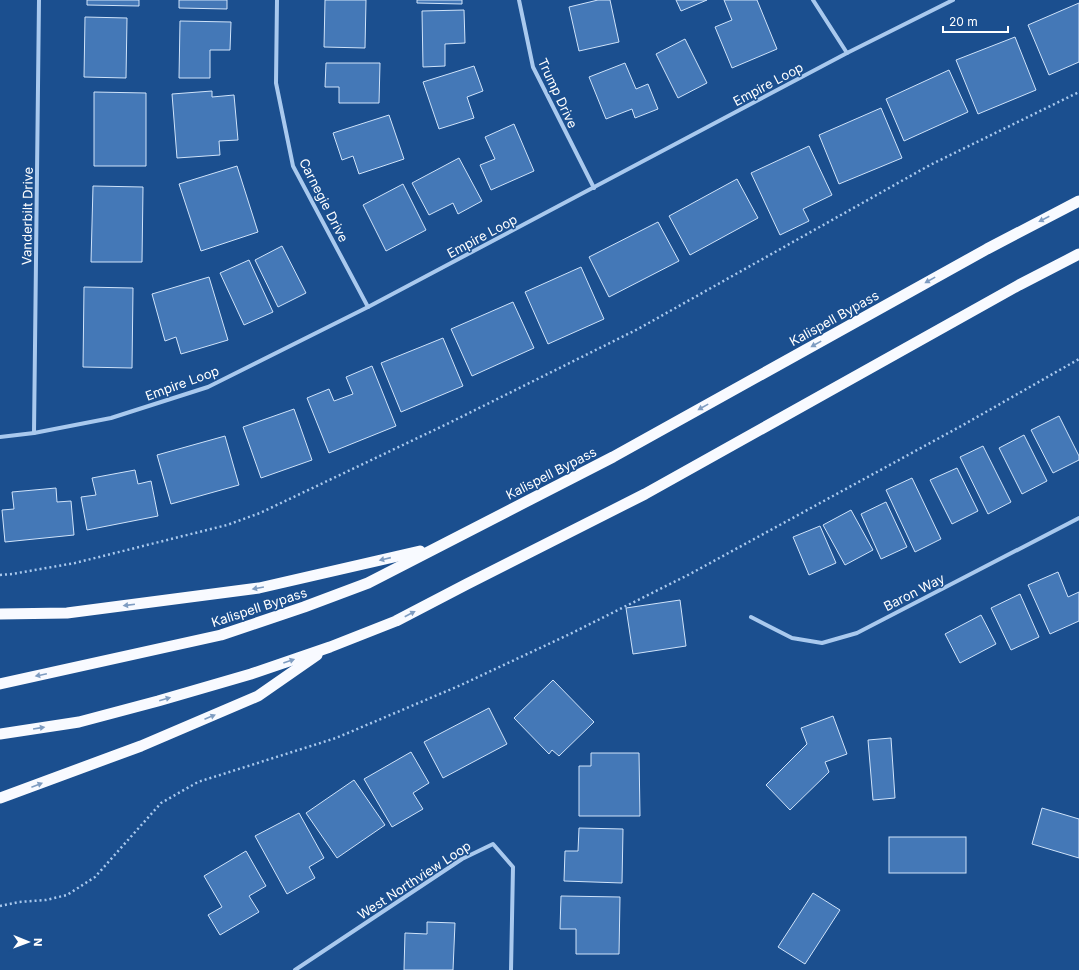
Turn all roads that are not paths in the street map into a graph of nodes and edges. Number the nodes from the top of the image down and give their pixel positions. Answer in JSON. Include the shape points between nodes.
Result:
{"nodes":[{"id":1,"x":39,"y":0,"type":"edge"},
{"id":2,"x":277,"y":0,"type":"edge"},
{"id":3,"x":519,"y":0,"type":"edge"},
{"id":4,"x":813,"y":0,"type":"edge"},
{"id":5,"x":953,"y":0,"type":"edge"},
{"id":6,"x":847,"y":53,"type":"junction"},
{"id":7,"x":594,"y":188,"type":"junction"},
{"id":8,"x":1079,"y":201,"type":"edge"},
{"id":9,"x":1079,"y":254,"type":"edge"},
{"id":10,"x":368,"y":307,"type":"junction"},
{"id":11,"x":34,"y":433,"type":"junction"},
{"id":12,"x":0,"y":437,"type":"edge"},
{"id":13,"x":1079,"y":518,"type":"edge"},
{"id":14,"x":437,"y":547,"type":"junction"},
{"id":15,"x":0,"y":614,"type":"edge"},
{"id":16,"x":751,"y":618,"type":"dead end"},
{"id":17,"x":330,"y":647,"type":"junction"},
{"id":18,"x":0,"y":684,"type":"edge"},
{"id":19,"x":0,"y":734,"type":"edge"},
{"id":20,"x":0,"y":798,"type":"edge"},
{"id":21,"x":295,"y":970,"type":"edge"},
{"id":22,"x":511,"y":970,"type":"edge"}],
"edges":[{"from":1,"to":11,"type":"street","name":"Vanderbilt Drive"},
{"from":2,"to":10,"type":"street","name":"Carnegie Drive","via":[[276,83],[293,166]]},
{"from":3,"to":7,"type":"street","name":"Trump Drive","via":[[533,67]]},
{"from":4,"to":6,"type":"street"},
{"from":5,"to":6,"type":"street","name":"Empire Loop"},
{"from":6,"to":7,"type":"street","name":"Empire Loop"},
{"from":7,"to":10,"type":"street","name":"Empire Loop"},
{"from":8,"to":14,"type":"highway","name":"Kalispell Bypass","one_way":true,"via":[[987,249],[613,457]]},
{"from":17,"to":9,"type":"highway","one_way":true,"via":[[396,621],[645,494]]},
{"from":10,"to":11,"type":"street","name":"Empire Loop","via":[[208,387],[111,418]]},
{"from":11,"to":12,"type":"street","name":"Empire Loop"},
{"from":13,"to":16,"type":"street","name":"Baron Way","via":[[857,633],[822,642],[792,638]]},
{"from":14,"to":15,"type":"highway","one_way":true,"via":[[260,588],[67,613]]},
{"from":14,"to":18,"type":"highway","name":"Kalispell Bypass","one_way":true,"via":[[368,583],[304,608],[221,635]]},
{"from":19,"to":17,"type":"highway","one_way":true,"via":[[79,722],[252,674]]},
{"from":20,"to":17,"type":"highway","one_way":true,"via":[[141,746],[258,696]]},
{"from":21,"to":22,"type":"street","name":"West Northview Loop","via":[[462,859],[493,844],[513,867]]}]}
